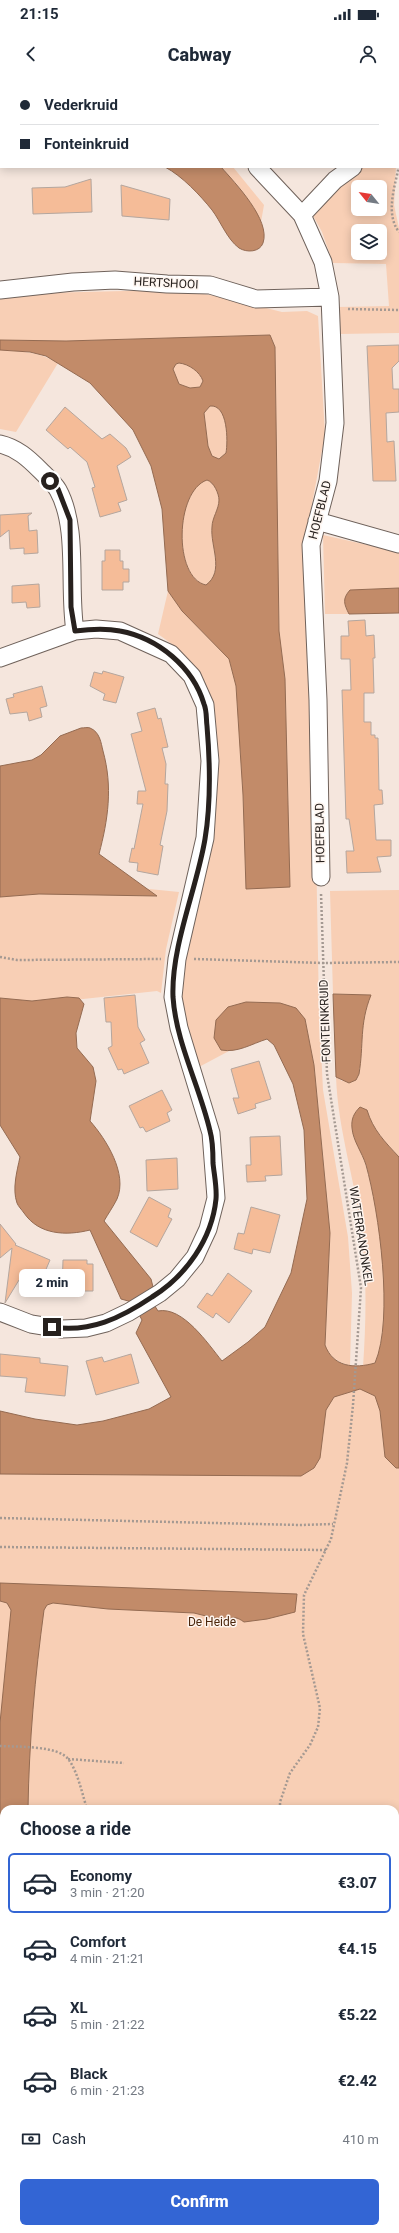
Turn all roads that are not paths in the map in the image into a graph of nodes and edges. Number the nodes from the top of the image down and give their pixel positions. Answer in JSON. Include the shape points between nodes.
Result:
{"nodes":[{"id":1,"x":258,"y":168,"type":"edge"},
{"id":2,"x":352,"y":168,"type":"edge"},
{"id":3,"x":302,"y":215,"type":"junction"},
{"id":4,"x":0,"y":290,"type":"edge"},
{"id":5,"x":329,"y":304,"type":"junction"},
{"id":6,"x":0,"y":444,"type":"edge"},
{"id":7,"x":317,"y":521,"type":"junction"},
{"id":8,"x":399,"y":544,"type":"edge"},
{"id":9,"x":75,"y":631,"type":"junction"},
{"id":10,"x":0,"y":658,"type":"edge"},
{"id":11,"x":321,"y":877,"type":"road end"},
{"id":12,"x":0,"y":1312,"type":"edge"}],
"edges":[{"from":1,"to":3,"type":"street","name":"HOEFBLAD"},
{"from":2,"to":3,"type":"street","via":[[335,180]]},
{"from":3,"to":5,"type":"street","name":"HOEFBLAD","via":[[321,257]]},
{"from":4,"to":5,"type":"street","name":"HERTSHOOI","via":[[115,280],[210,285],[256,299]]},
{"from":5,"to":7,"type":"street","name":"HOEFBLAD","via":[[335,423],[328,481]]},
{"from":6,"to":9,"type":"street","via":[[26,456],[58,489],[70,520],[71,607]]},
{"from":7,"to":8,"type":"street"},
{"from":7,"to":11,"type":"street","name":"HOEFBLAD","via":[[311,569],[318,700]]},
{"from":9,"to":10,"type":"street"},
{"from":9,"to":12,"type":"street","via":[[120,631],[172,654],[192,676],[205,705],[210,761],[205,838],[177,959],[173,997],[178,1028],[211,1133],[216,1198],[208,1229],[195,1257],[177,1279],[129,1312],[106,1323],[86,1328],[62,1329],[31,1324]]}]}
